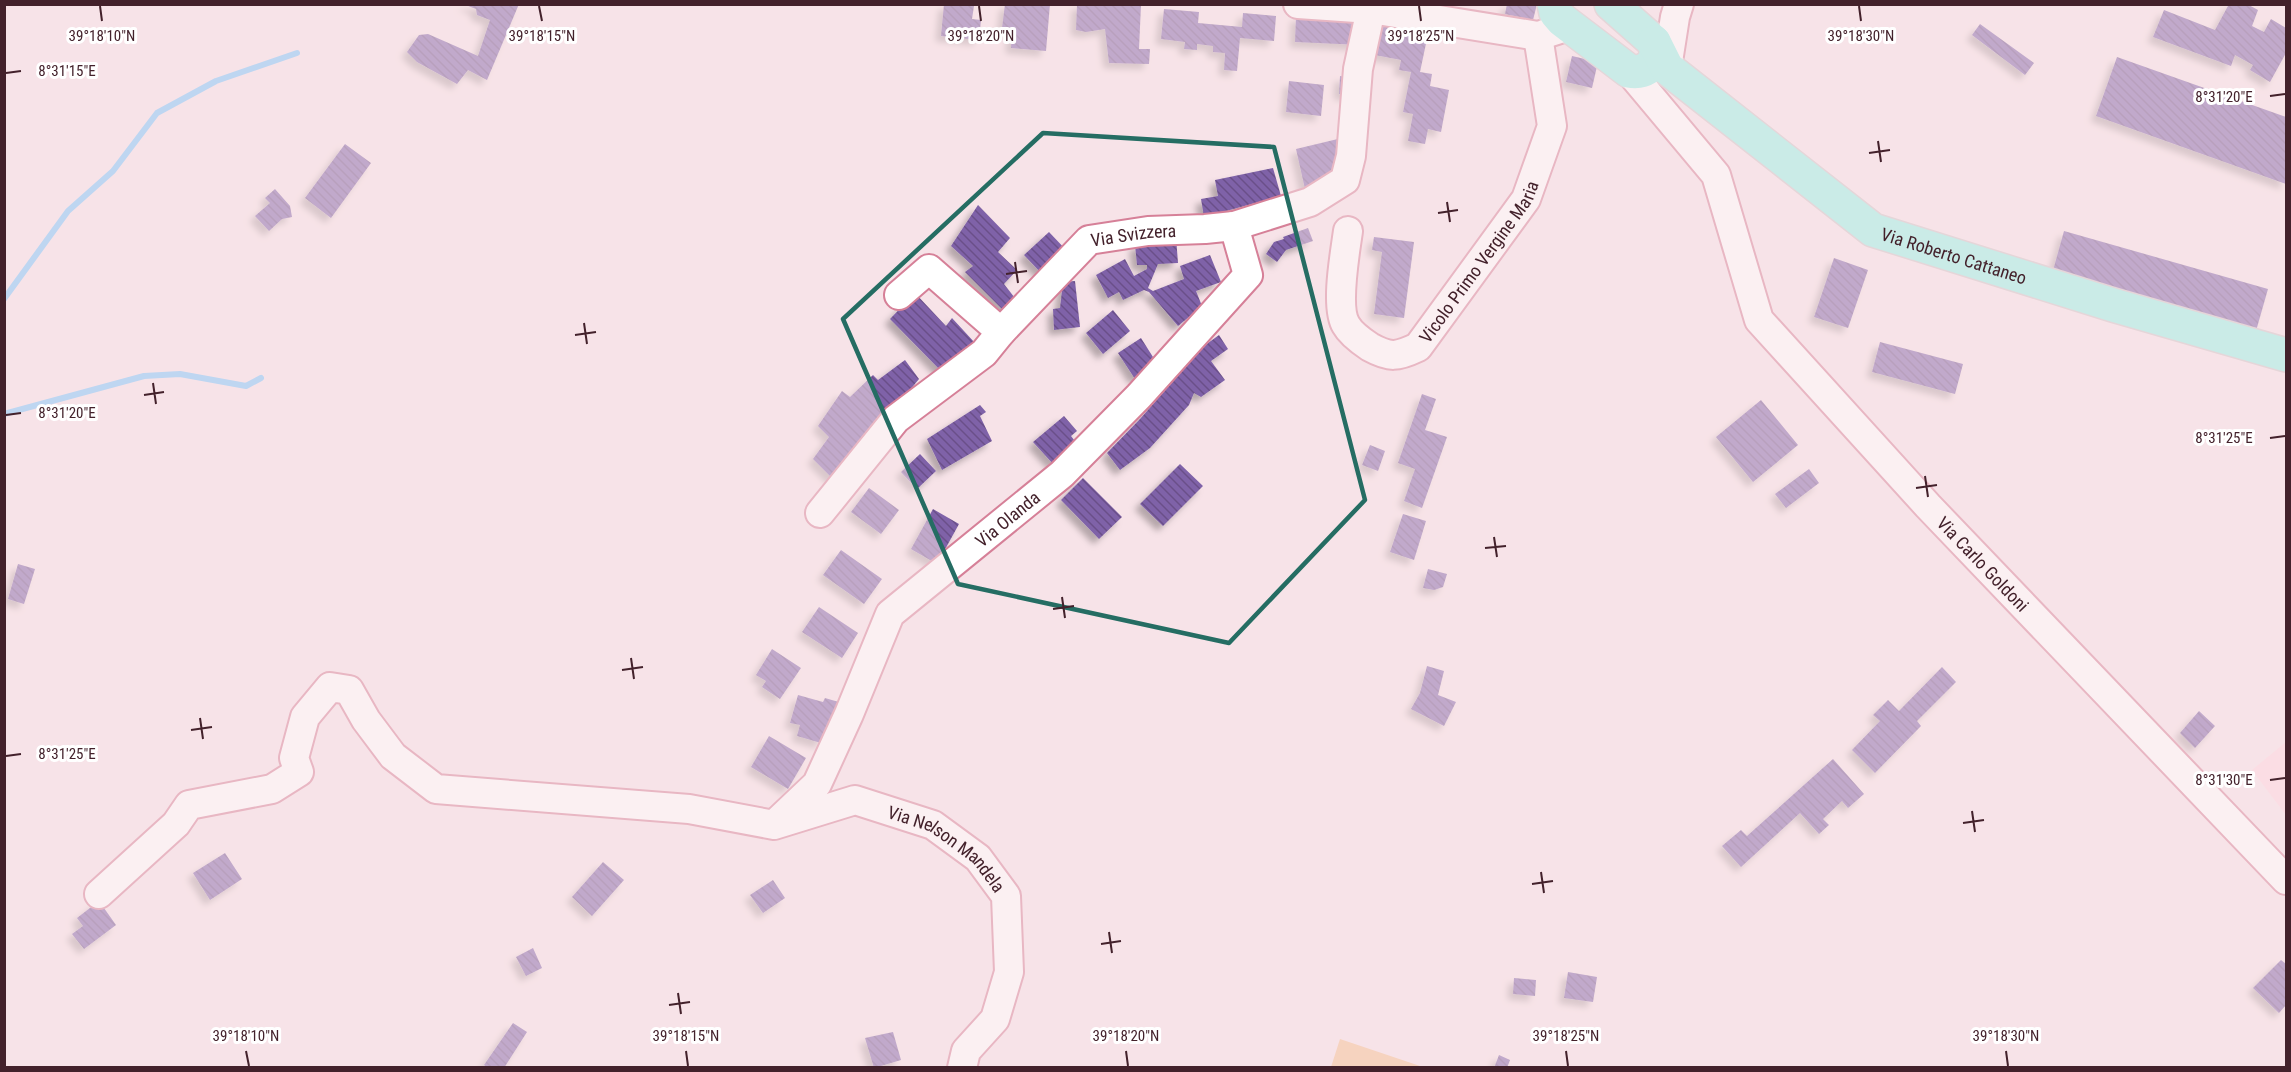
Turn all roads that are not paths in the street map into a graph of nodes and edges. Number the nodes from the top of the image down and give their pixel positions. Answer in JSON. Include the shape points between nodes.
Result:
{"nodes":[{"id":1,"x":1298,"y":4,"type":"edge"},
{"id":2,"x":1611,"y":4,"type":"edge"},
{"id":3,"x":1371,"y":9,"type":"junction"},
{"id":4,"x":1677,"y":11,"type":"edge"},
{"id":5,"x":1562,"y":15,"type":"edge"},
{"id":6,"x":1538,"y":36,"type":"junction"},
{"id":7,"x":1647,"y":56,"type":"junction"},
{"id":8,"x":1234,"y":226,"type":"junction"},
{"id":9,"x":1348,"y":231,"type":"dead end"},
{"id":10,"x":899,"y":295,"type":"dead end"},
{"id":11,"x":1001,"y":332,"type":"junction"},
{"id":12,"x":2286,"y":355,"type":"edge"},
{"id":13,"x":820,"y":513,"type":"dead end"},
{"id":14,"x":774,"y":825,"type":"junction"},
{"id":15,"x":2286,"y":880,"type":"edge"},
{"id":16,"x":99,"y":894,"type":"dead end"},
{"id":17,"x":962,"y":1068,"type":"edge"}],
"edges":[{"from":1,"to":3,"type":"street"},
{"from":2,"to":7,"type":"main road"},
{"from":3,"to":6,"type":"street"},
{"from":3,"to":8,"type":"street","name":"Via Svizzera","via":[[1345,180],[1310,202]]},
{"from":4,"to":7,"type":"street"},
{"from":4,"to":7,"type":"street","via":[[1660,24]]},
{"from":5,"to":6,"type":"street"},
{"from":5,"to":7,"type":"main road"},
{"from":6,"to":9,"type":"street","name":"Vicolo Primo Vergine Maria","via":[[1552,126],[1526,199],[1418,347],[1401,355],[1384,355],[1360,340],[1345,324],[1341,307]]},
{"from":7,"to":12,"type":"main road","name":"Via Roberto Cattaneo","via":[[1873,230]]},
{"from":7,"to":15,"type":"street","name":"Via Carlo Goldoni","via":[[1716,176],[1759,320],[1928,506]]},
{"from":8,"to":11,"type":"street","name":"Via Svizzera","via":[[1148,231],[1089,240]]},
{"from":8,"to":14,"type":"street","name":"Via Olanda","via":[[1248,275],[1062,474],[890,614],[817,784]]},
{"from":10,"to":11,"type":"street","via":[[929,269]]},
{"from":11,"to":13,"type":"street","name":"Via Svizzera","via":[[984,353],[896,419]]},
{"from":14,"to":16,"type":"street","via":[[690,809],[436,789],[393,756],[349,690],[330,687],[305,717],[294,758],[299,772],[272,789],[189,805],[176,824]]},
{"from":14,"to":17,"type":"street","name":"Via Nelson Mandela","via":[[855,800],[933,825],[978,858],[1006,896],[1009,972],[995,1019],[966,1051]]}]}
